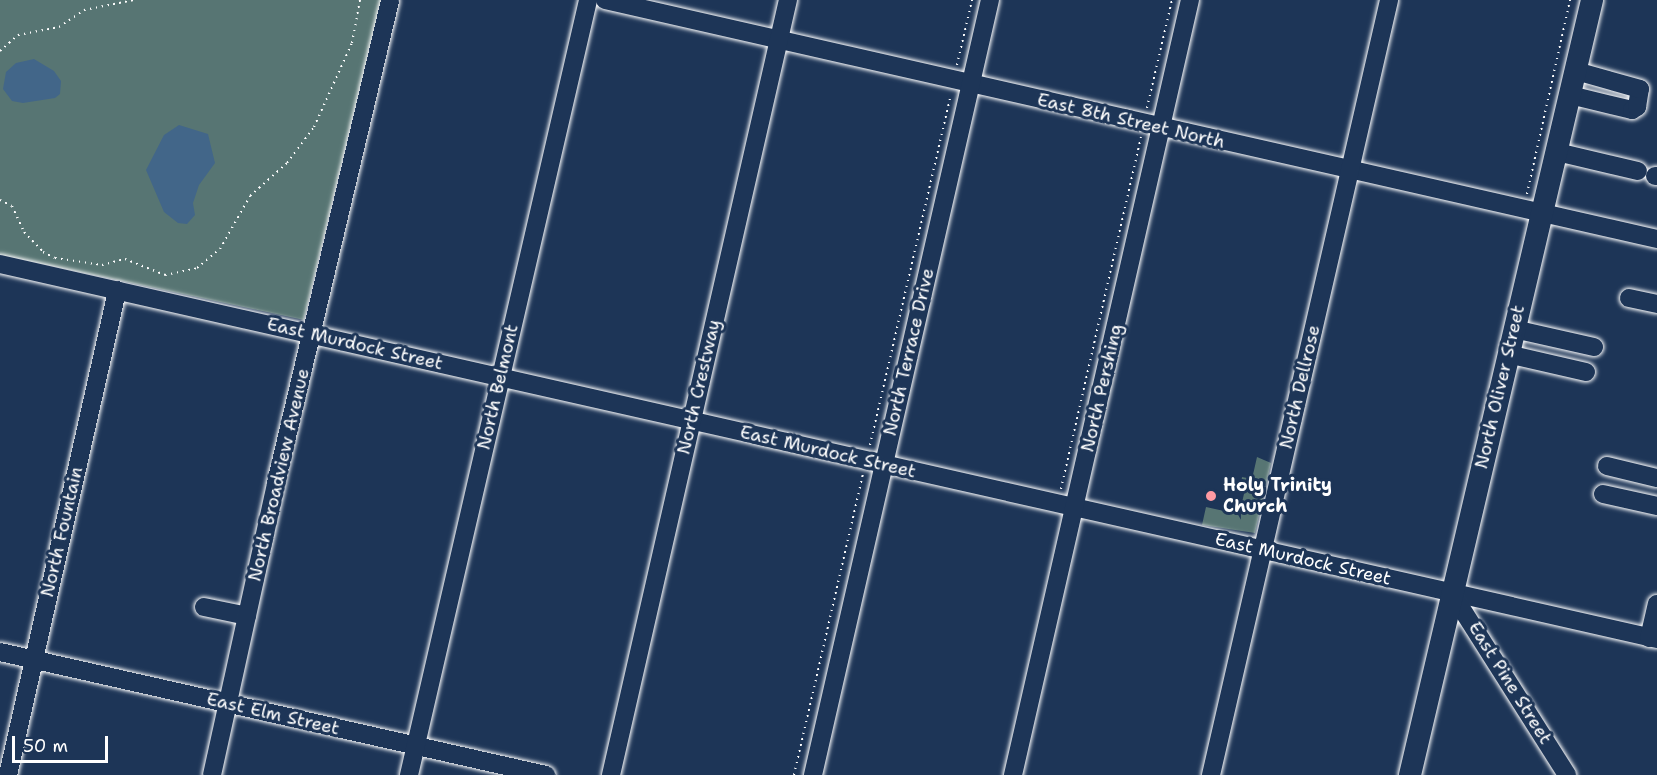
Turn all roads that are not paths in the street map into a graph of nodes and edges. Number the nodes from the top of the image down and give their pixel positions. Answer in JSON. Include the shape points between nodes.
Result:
{"nodes":[{"id":1,"x":390,"y":0,"type":"edge"},
{"id":2,"x":588,"y":0,"type":"edge"},
{"id":3,"x":605,"y":0,"type":"edge"},
{"id":4,"x":788,"y":0,"type":"edge"},
{"id":5,"x":990,"y":0,"type":"edge"},
{"id":6,"x":1190,"y":0,"type":"edge"},
{"id":7,"x":1389,"y":0,"type":"edge"},
{"id":8,"x":1592,"y":0,"type":"edge"},
{"id":9,"x":779,"y":40,"type":"junction"},
{"id":10,"x":1576,"y":71,"type":"junction"},
{"id":11,"x":962,"y":82,"type":"junction"},
{"id":12,"x":1570,"y":95,"type":"junction"},
{"id":13,"x":1152,"y":126,"type":"junction"},
{"id":14,"x":1557,"y":152,"type":"junction"},
{"id":15,"x":1349,"y":170,"type":"junction"},
{"id":16,"x":1650,"y":174,"type":"edge"},
{"id":17,"x":1542,"y":213,"type":"junction"},
{"id":18,"x":1657,"y":240,"type":"edge"},
{"id":19,"x":0,"y":264,"type":"edge"},
{"id":20,"x":117,"y":290,"type":"junction"},
{"id":21,"x":1629,"y":298,"type":"dead end"},
{"id":22,"x":1657,"y":304,"type":"edge"},
{"id":23,"x":1514,"y":329,"type":"junction"},
{"id":24,"x":312,"y":333,"type":"junction"},
{"id":25,"x":1594,"y":347,"type":"dead end"},
{"id":26,"x":1508,"y":354,"type":"junction"},
{"id":27,"x":1586,"y":372,"type":"dead end"},
{"id":28,"x":500,"y":378,"type":"junction"},
{"id":29,"x":691,"y":422,"type":"junction"},
{"id":30,"x":874,"y":463,"type":"junction"},
{"id":31,"x":1607,"y":466,"type":"dead end"},
{"id":32,"x":1657,"y":478,"type":"edge"},
{"id":33,"x":1603,"y":494,"type":"dead end"},
{"id":34,"x":1657,"y":506,"type":"edge"},
{"id":35,"x":1074,"y":507,"type":"junction"},
{"id":36,"x":1262,"y":550,"type":"junction"},
{"id":37,"x":1451,"y":592,"type":"junction"},
{"id":38,"x":1657,"y":604,"type":"edge"},
{"id":39,"x":204,"y":606,"type":"dead end"},
{"id":40,"x":247,"y":616,"type":"junction"},
{"id":41,"x":1653,"y":638,"type":"edge"},
{"id":42,"x":0,"y":652,"type":"edge"},
{"id":43,"x":34,"y":660,"type":"junction"},
{"id":44,"x":228,"y":704,"type":"junction"},
{"id":45,"x":416,"y":746,"type":"junction"},
{"id":46,"x":8,"y":775,"type":"edge"},
{"id":47,"x":212,"y":775,"type":"edge"},
{"id":48,"x":409,"y":775,"type":"edge"},
{"id":49,"x":546,"y":775,"type":"edge"},
{"id":50,"x":611,"y":775,"type":"edge"},
{"id":51,"x":813,"y":775,"type":"edge"},
{"id":52,"x":1014,"y":775,"type":"edge"},
{"id":53,"x":1211,"y":775,"type":"edge"},
{"id":54,"x":1410,"y":775,"type":"edge"},
{"id":55,"x":1567,"y":775,"type":"edge"}],
"edges":[{"from":1,"to":24,"type":"street","name":"North Broadview Avenue"},
{"from":2,"to":28,"type":"street","name":"North Belmont"},
{"from":3,"to":9,"type":"street","name":"East 8th Street North"},
{"from":4,"to":9,"type":"street","name":"North Crestway"},
{"from":5,"to":11,"type":"street","name":"North Terrace Drive"},
{"from":6,"to":13,"type":"street","name":"North Pershing"},
{"from":7,"to":15,"type":"street","name":"North Dellrose"},
{"from":8,"to":10,"type":"main road","name":"North Oliver Street"},
{"from":9,"to":11,"type":"street","name":"East 8th Street North"},
{"from":9,"to":29,"type":"street","name":"North Crestway"},
{"from":10,"to":12,"type":"main road","name":"North Oliver Street"},
{"from":10,"to":12,"type":"street","via":[[1630,83],[1640,89],[1637,107],[1632,110]]},
{"from":11,"to":13,"type":"street","name":"East 8th Street North"},
{"from":11,"to":30,"type":"street","name":"North Terrace Drive"},
{"from":12,"to":14,"type":"main road","name":"North Oliver Street"},
{"from":13,"to":15,"type":"street","name":"East 8th Street North"},
{"from":13,"to":35,"type":"street","name":"North Pershing"},
{"from":14,"to":16,"type":"street"},
{"from":14,"to":17,"type":"main road","name":"North Oliver Street"},
{"from":15,"to":17,"type":"street","name":"East 8th Street North"},
{"from":15,"to":36,"type":"street","name":"North Dellrose"},
{"from":17,"to":18,"type":"street","name":"East 8th Street North"},
{"from":17,"to":23,"type":"main road","name":"North Oliver Street"},
{"from":19,"to":20,"type":"street","name":"East Murdock Street"},
{"from":20,"to":24,"type":"street","name":"East Murdock Street"},
{"from":20,"to":43,"type":"street","name":"North Fountain"},
{"from":21,"to":22,"type":"street"},
{"from":23,"to":25,"type":"street"},
{"from":23,"to":26,"type":"main road","name":"North Oliver Street"},
{"from":24,"to":28,"type":"street","name":"East Murdock Street"},
{"from":24,"to":40,"type":"street","name":"North Broadview Avenue"},
{"from":26,"to":27,"type":"street"},
{"from":26,"to":37,"type":"main road","name":"North Oliver Street"},
{"from":28,"to":29,"type":"street","name":"East Murdock Street"},
{"from":28,"to":45,"type":"street","name":"North Belmont"},
{"from":29,"to":30,"type":"street","name":"East Murdock Street"},
{"from":29,"to":50,"type":"street","name":"North Crestway"},
{"from":30,"to":35,"type":"street","name":"East Murdock Street"},
{"from":30,"to":51,"type":"street","name":"North Terrace Drive"},
{"from":31,"to":32,"type":"street"},
{"from":33,"to":34,"type":"street"},
{"from":35,"to":36,"type":"street","name":"East Murdock Street"},
{"from":35,"to":52,"type":"street","name":"North Pershing"},
{"from":36,"to":37,"type":"street","name":"East Murdock Street"},
{"from":36,"to":53,"type":"street","name":"North Dellrose"},
{"from":37,"to":41,"type":"street","name":"East Murdock Street"},
{"from":37,"to":54,"type":"main road","name":"North Oliver Street"},
{"from":37,"to":55,"type":"street","name":"East Pine Street"},
{"from":38,"to":41,"type":"street"},
{"from":39,"to":40,"type":"street"},
{"from":40,"to":44,"type":"street","name":"North Broadview Avenue"},
{"from":42,"to":43,"type":"street","name":"East Elm Street"},
{"from":43,"to":44,"type":"street","name":"East Elm Street"},
{"from":43,"to":46,"type":"street","name":"North Fountain"},
{"from":44,"to":45,"type":"street","name":"East Elm Street"},
{"from":44,"to":47,"type":"street","name":"North Broadview Avenue"},
{"from":45,"to":48,"type":"street","name":"North Belmont"},
{"from":45,"to":49,"type":"street","name":"East Elm Street"}]}
